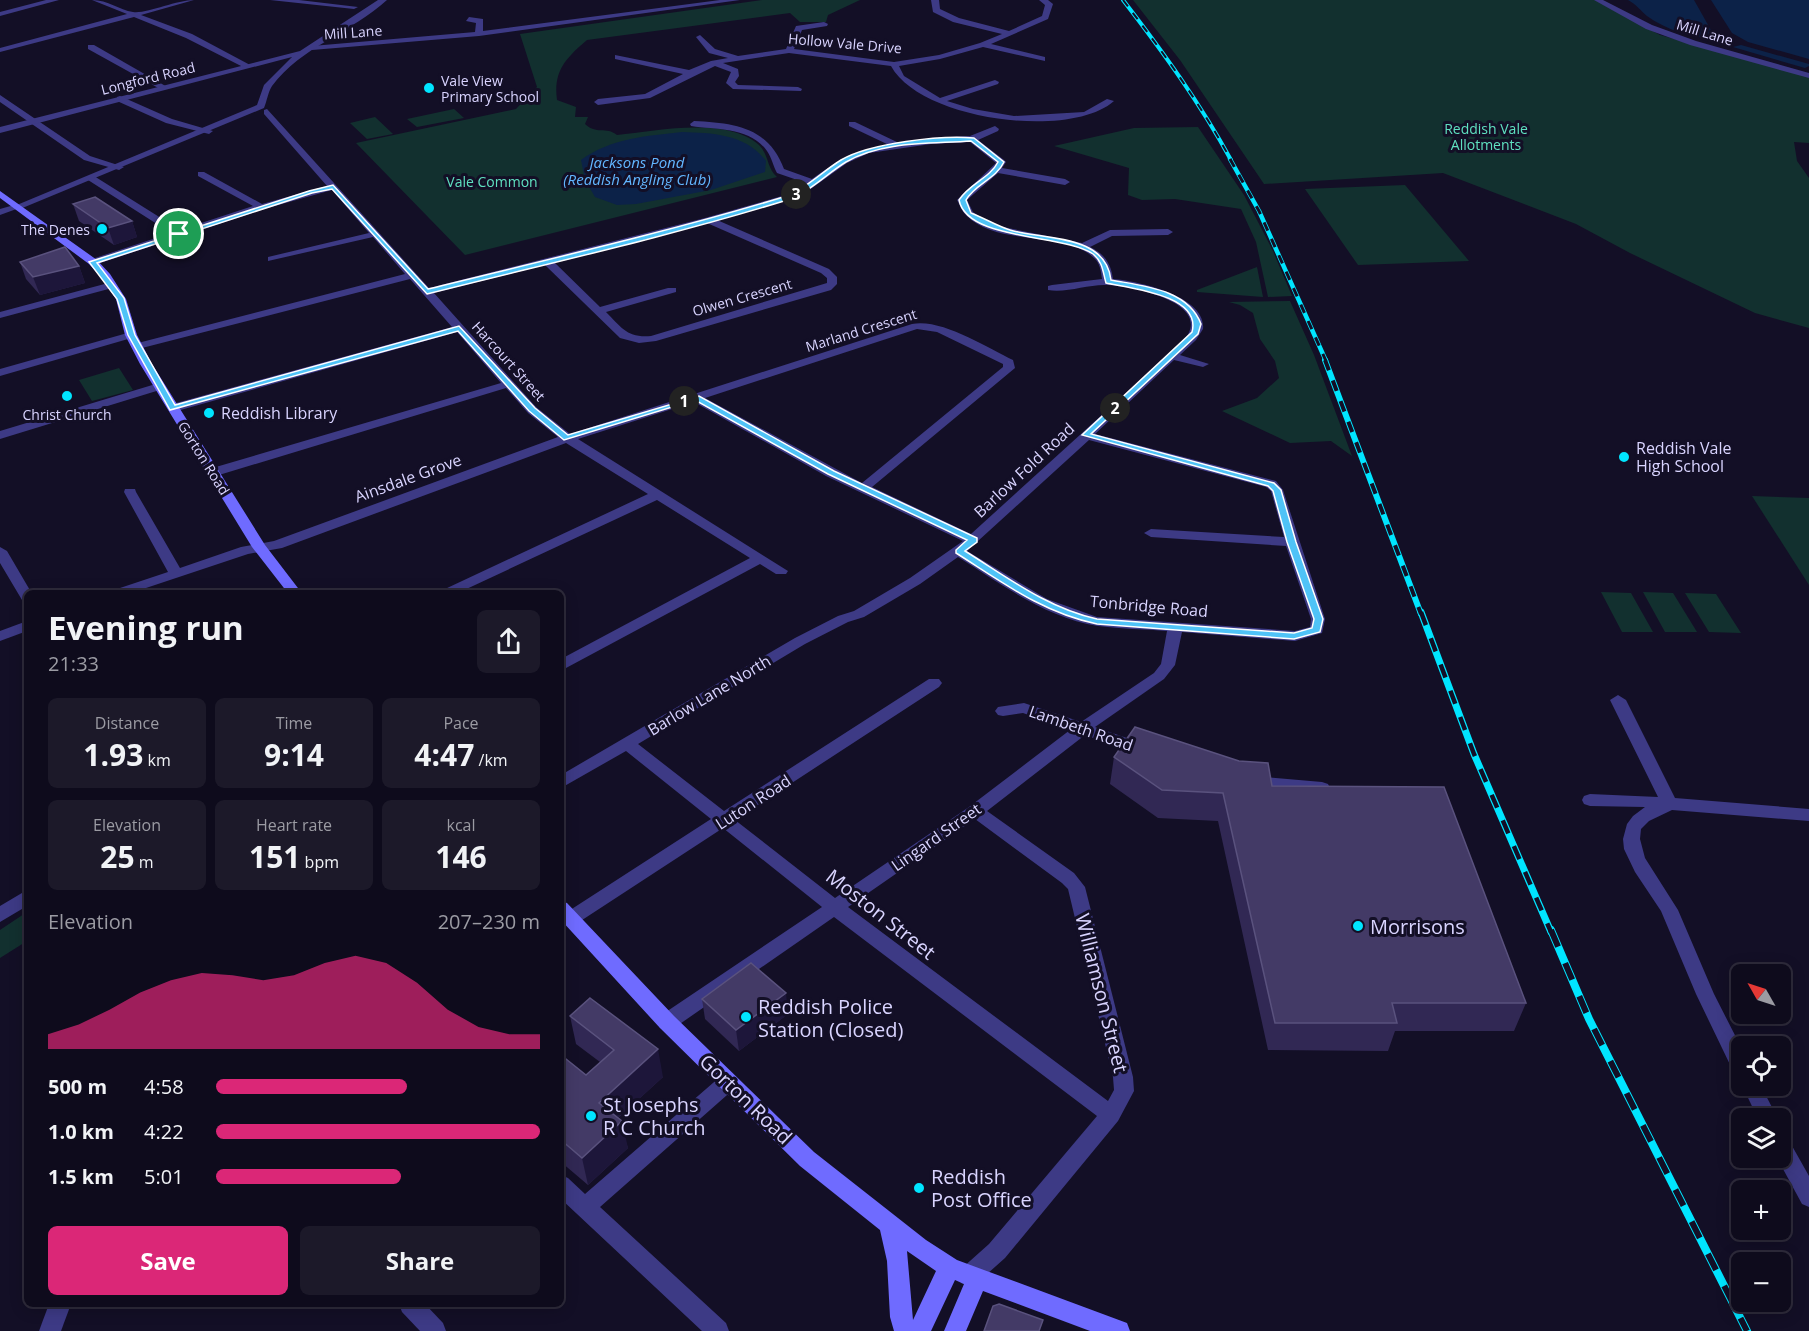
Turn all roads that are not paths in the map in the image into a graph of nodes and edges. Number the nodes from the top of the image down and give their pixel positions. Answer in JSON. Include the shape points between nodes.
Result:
{"nodes":[{"id":1,"x":55,"y":0,"type":"edge"},
{"id":2,"x":96,"y":0,"type":"edge"},
{"id":3,"x":190,"y":0,"type":"edge"},
{"id":4,"x":274,"y":0,"type":"edge"},
{"id":5,"x":383,"y":0,"type":"edge"},
{"id":6,"x":736,"y":0,"type":"edge"},
{"id":7,"x":934,"y":0,"type":"edge"},
{"id":8,"x":1044,"y":0,"type":"edge"},
{"id":9,"x":1599,"y":0,"type":"edge"},
{"id":10,"x":354,"y":7,"type":"dead end"},
{"id":11,"x":0,"y":14,"type":"edge"},
{"id":12,"x":134,"y":15,"type":"junction"},
{"id":13,"x":491,"y":17,"type":"dead end"},
{"id":14,"x":470,"y":20,"type":"dead end"},
{"id":15,"x":480,"y":21,"type":"junction"},
{"id":16,"x":824,"y":24,"type":"dead end"},
{"id":17,"x":1009,"y":33,"type":"junction"},
{"id":18,"x":479,"y":34,"type":"junction"},
{"id":19,"x":700,"y":37,"type":"dead end"},
{"id":20,"x":982,"y":45,"type":"junction"},
{"id":21,"x":91,"y":47,"type":"dead end"},
{"id":22,"x":312,"y":48,"type":"junction"},
{"id":23,"x":0,"y":50,"type":"edge"},
{"id":24,"x":789,"y":51,"type":"junction"},
{"id":25,"x":303,"y":52,"type":"junction"},
{"id":26,"x":618,"y":57,"type":"dead end"},
{"id":27,"x":738,"y":57,"type":"junction"},
{"id":28,"x":1042,"y":59,"type":"dead end"},
{"id":29,"x":267,"y":62,"type":"junction"},
{"id":30,"x":714,"y":63,"type":"junction"},
{"id":31,"x":894,"y":64,"type":"junction"},
{"id":32,"x":288,"y":65,"type":"junction"},
{"id":33,"x":248,"y":66,"type":"junction"},
{"id":34,"x":690,"y":73,"type":"junction"},
{"id":35,"x":1809,"y":76,"type":"edge"},
{"id":36,"x":995,"y":82,"type":"dead end"},
{"id":37,"x":165,"y":88,"type":"junction"},
{"id":38,"x":798,"y":89,"type":"dead end"},
{"id":39,"x":0,"y":98,"type":"edge"},
{"id":40,"x":120,"y":99,"type":"junction"},
{"id":41,"x":939,"y":101,"type":"junction"},
{"id":42,"x":1110,"y":101,"type":"dead end"},
{"id":43,"x":598,"y":102,"type":"dead end"},
{"id":44,"x":267,"y":112,"type":"dead end"},
{"id":45,"x":33,"y":121,"type":"junction"},
{"id":46,"x":694,"y":124,"type":"dead end"},
{"id":47,"x":852,"y":124,"type":"dead end"},
{"id":48,"x":995,"y":129,"type":"dead end"},
{"id":49,"x":0,"y":130,"type":"edge"},
{"id":50,"x":209,"y":131,"type":"junction"},
{"id":51,"x":972,"y":139,"type":"junction"},
{"id":52,"x":896,"y":145,"type":"junction"},
{"id":53,"x":120,"y":167,"type":"junction"},
{"id":54,"x":997,"y":170,"type":"junction"},
{"id":55,"x":201,"y":174,"type":"dead end"},
{"id":56,"x":91,"y":178,"type":"junction"},
{"id":57,"x":1065,"y":182,"type":"dead end"},
{"id":58,"x":814,"y":183,"type":"junction"},
{"id":59,"x":333,"y":187,"type":"junction"},
{"id":60,"x":0,"y":194,"type":"edge"},
{"id":61,"x":13,"y":204,"type":"junction"},
{"id":62,"x":261,"y":207,"type":"junction"},
{"id":63,"x":0,"y":212,"type":"edge"},
{"id":64,"x":708,"y":220,"type":"junction"},
{"id":65,"x":1168,"y":232,"type":"dead end"},
{"id":66,"x":179,"y":234,"type":"junction"},
{"id":67,"x":375,"y":234,"type":"junction"},
{"id":68,"x":1082,"y":247,"type":"junction"},
{"id":69,"x":272,"y":259,"type":"dead end"},
{"id":70,"x":547,"y":261,"type":"junction"},
{"id":71,"x":93,"y":262,"type":"junction"},
{"id":72,"x":412,"y":275,"type":"junction"},
{"id":73,"x":1108,"y":282,"type":"junction"},
{"id":74,"x":112,"y":285,"type":"junction"},
{"id":75,"x":1052,"y":288,"type":"dead end"},
{"id":76,"x":672,"y":290,"type":"dead end"},
{"id":77,"x":427,"y":292,"type":"junction"},
{"id":78,"x":598,"y":311,"type":"junction"},
{"id":79,"x":0,"y":315,"type":"edge"},
{"id":80,"x":459,"y":328,"type":"junction"},
{"id":81,"x":134,"y":341,"type":"junction"},
{"id":82,"x":1172,"y":356,"type":"junction"},
{"id":83,"x":1206,"y":364,"type":"dead end"},
{"id":84,"x":0,"y":373,"type":"edge"},
{"id":85,"x":509,"y":384,"type":"junction"},
{"id":86,"x":159,"y":387,"type":"junction"},
{"id":87,"x":696,"y":398,"type":"junction"},
{"id":88,"x":173,"y":408,"type":"junction"},
{"id":89,"x":0,"y":435,"type":"edge"},
{"id":90,"x":1086,"y":435,"type":"junction"},
{"id":91,"x":567,"y":438,"type":"junction"},
{"id":92,"x":214,"y":472,"type":"junction"},
{"id":93,"x":863,"y":488,"type":"junction"},
{"id":94,"x":130,"y":492,"type":"dead end"},
{"id":95,"x":657,"y":495,"type":"junction"},
{"id":96,"x":1151,"y":533,"type":"dead end"},
{"id":97,"x":974,"y":540,"type":"junction"},
{"id":98,"x":1292,"y":542,"type":"junction"},
{"id":99,"x":260,"y":547,"type":"junction"},
{"id":100,"x":0,"y":551,"type":"edge"},
{"id":101,"x":959,"y":552,"type":"junction"},
{"id":102,"x":760,"y":558,"type":"junction"},
{"id":103,"x":781,"y":571,"type":"dead end"},
{"id":104,"x":176,"y":574,"type":"junction"},
{"id":105,"x":128,"y":590,"type":"edge"},
{"id":106,"x":292,"y":590,"type":"edge"},
{"id":107,"x":454,"y":590,"type":"edge"},
{"id":108,"x":24,"y":592,"type":"edge"},
{"id":109,"x":859,"y":614,"type":"joint"},
{"id":110,"x":24,"y":627,"type":"edge"},
{"id":111,"x":1175,"y":628,"type":"junction"},
{"id":112,"x":0,"y":636,"type":"edge"},
{"id":113,"x":564,"y":663,"type":"edge"},
{"id":114,"x":934,"y":683,"type":"dead end"},
{"id":115,"x":1618,"y":700,"type":"dead end"},
{"id":116,"x":1003,"y":711,"type":"dead end"},
{"id":117,"x":1082,"y":729,"type":"junction"},
{"id":118,"x":627,"y":744,"type":"junction"},
{"id":119,"x":1158,"y":754,"type":"edge"},
{"id":120,"x":564,"y":780,"type":"edge"},
{"id":121,"x":1234,"y":780,"type":"edge"},
{"id":122,"x":1338,"y":790,"type":"edge"},
{"id":123,"x":1590,"y":800,"type":"dead end"},
{"id":124,"x":1670,"y":804,"type":"junction"},
{"id":125,"x":975,"y":811,"type":"junction"},
{"id":126,"x":1809,"y":815,"type":"edge"},
{"id":127,"x":724,"y":820,"type":"junction"},
{"id":128,"x":24,"y":899,"type":"edge"},
{"id":129,"x":835,"y":907,"type":"junction"},
{"id":130,"x":566,"y":913,"type":"edge"},
{"id":131,"x":0,"y":915,"type":"edge"},
{"id":132,"x":668,"y":1022,"type":"junction"},
{"id":133,"x":1731,"y":1046,"type":"edge"},
{"id":134,"x":728,"y":1082,"type":"junction"},
{"id":135,"x":1112,"y":1115,"type":"junction"},
{"id":136,"x":1791,"y":1163,"type":"edge"},
{"id":137,"x":564,"y":1188,"type":"edge"},
{"id":138,"x":1809,"y":1197,"type":"edge"},
{"id":139,"x":585,"y":1207,"type":"junction"},
{"id":140,"x":889,"y":1224,"type":"junction"},
{"id":141,"x":966,"y":1274,"type":"junction"},
{"id":142,"x":59,"y":1307,"type":"edge"},
{"id":143,"x":413,"y":1307,"type":"edge"},
{"id":144,"x":50,"y":1331,"type":"edge"},
{"id":145,"x":435,"y":1331,"type":"edge"},
{"id":146,"x":718,"y":1331,"type":"edge"},
{"id":147,"x":905,"y":1331,"type":"edge"},
{"id":148,"x":920,"y":1331,"type":"edge"},
{"id":149,"x":955,"y":1331,"type":"edge"},
{"id":150,"x":1119,"y":1331,"type":"edge"}],
"edges":[{"from":1,"to":11,"type":"street"},
{"from":2,"to":12,"type":"street"},
{"from":3,"to":12,"type":"street"},
{"from":4,"to":10,"type":"street"},
{"from":5,"to":22,"type":"street"},
{"from":6,"to":18,"type":"street","name":"Mill Lane"},
{"from":7,"to":17,"type":"street","via":[[936,10],[956,20]]},
{"from":8,"to":17,"type":"street","name":"Hollow Vale Drive","via":[[1049,4],[1045,17]]},
{"from":9,"to":35,"type":"street","name":"Mill Lane","via":[[1649,27],[1693,43]]},
{"from":12,"to":23,"type":"street"},
{"from":12,"to":33,"type":"street","via":[[189,36]]},
{"from":13,"to":15,"type":"street"},
{"from":14,"to":15,"type":"street"},
{"from":15,"to":18,"type":"street"},
{"from":16,"to":24,"type":"street","via":[[799,28]]},
{"from":17,"to":20,"type":"street","name":"Hollow Vale Drive"},
{"from":18,"to":22,"type":"street","name":"Mill Lane"},
{"from":19,"to":27,"type":"street","via":[[712,51]]},
{"from":20,"to":28,"type":"street"},
{"from":20,"to":31,"type":"street","name":"Hollow Vale Drive"},
{"from":21,"to":37,"type":"street"},
{"from":22,"to":25,"type":"street","name":"Mill Lane"},
{"from":24,"to":27,"type":"street","name":"Hollow Vale Drive"},
{"from":24,"to":31,"type":"street","name":"Hollow Vale Drive"},
{"from":25,"to":29,"type":"street","name":"Longford Road"},
{"from":25,"to":32,"type":"street","name":"Mill Lane"},
{"from":26,"to":34,"type":"street"},
{"from":27,"to":30,"type":"street","name":"Hollow Vale Drive"},
{"from":29,"to":32,"type":"street"},
{"from":29,"to":33,"type":"street","name":"Longford Road"},
{"from":30,"to":34,"type":"street","name":"Hollow Vale Drive"},
{"from":30,"to":38,"type":"street","via":[[735,70],[730,83],[736,87]]},
{"from":31,"to":41,"type":"street","via":[[901,77]]},
{"from":32,"to":50,"type":"street","name":"Mill Lane","via":[[267,87],[261,106]]},
{"from":33,"to":37,"type":"street","name":"Longford Road"},
{"from":34,"to":43,"type":"street","name":"Hollow Vale Drive","via":[[647,96]]},
{"from":36,"to":41,"type":"street"},
{"from":37,"to":40,"type":"street","name":"Longford Road"},
{"from":39,"to":45,"type":"street"},
{"from":40,"to":45,"type":"street","name":"Longford Road"},
{"from":40,"to":50,"type":"street","via":[[168,121]]},
{"from":41,"to":42,"type":"street","via":[[1014,119],[1086,114]]},
{"from":44,"to":59,"type":"street","name":"Harcourt Street"},
{"from":45,"to":49,"type":"street","name":"Longford Road"},
{"from":45,"to":53,"type":"street","via":[[87,158]]},
{"from":46,"to":58,"type":"street","via":[[726,127],[756,138],[774,154],[780,171]]},
{"from":47,"to":52,"type":"street"},
{"from":48,"to":51,"type":"street"},
{"from":50,"to":53,"type":"street","name":"Mill Lane"},
{"from":51,"to":52,"type":"street"},
{"from":51,"to":54,"type":"street","via":[[1001,162]]},
{"from":52,"to":58,"type":"street","via":[[844,161]]},
{"from":53,"to":56,"type":"street","name":"Mill Lane"},
{"from":54,"to":57,"type":"street"},
{"from":54,"to":68,"type":"street","via":[[967,192],[963,200],[969,214],[1007,231]]},
{"from":55,"to":62,"type":"street"},
{"from":56,"to":61,"type":"street","name":"Mill Lane"},
{"from":56,"to":66,"type":"street"},
{"from":58,"to":64,"type":"street","via":[[785,198]]},
{"from":59,"to":62,"type":"street"},
{"from":59,"to":67,"type":"street","name":"Harcourt Street"},
{"from":60,"to":61,"type":"main road","name":"Gorton Road"},
{"from":61,"to":63,"type":"street","name":"Mill Lane"},
{"from":61,"to":71,"type":"main road","name":"Gorton Road"},
{"from":62,"to":66,"type":"street"},
{"from":64,"to":70,"type":"street"},
{"from":64,"to":78,"type":"street","name":"Olwen Crescent","via":[[829,274],[832,284],[652,339],[624,336]]},
{"from":65,"to":68,"type":"street","via":[[1110,233]]},
{"from":66,"to":71,"type":"street"},
{"from":67,"to":69,"type":"street"},
{"from":67,"to":72,"type":"street","name":"Harcourt Street"},
{"from":68,"to":73,"type":"street","via":[[1101,259]]},
{"from":70,"to":77,"type":"street"},
{"from":70,"to":78,"type":"street","name":"Olwen Crescent"},
{"from":71,"to":74,"type":"main road","name":"Gorton Road"},
{"from":72,"to":77,"type":"street","name":"Harcourt Street"},
{"from":72,"to":81,"type":"street"},
{"from":73,"to":75,"type":"street","name":"Barlow Fold Road"},
{"from":73,"to":82,"type":"street","name":"Barlow Fold Road","via":[[1173,297],[1193,313],[1198,324],[1195,333]]},
{"from":74,"to":79,"type":"street"},
{"from":74,"to":81,"type":"main road","name":"Gorton Road","via":[[121,298]]},
{"from":76,"to":78,"type":"street"},
{"from":77,"to":80,"type":"street","name":"Harcourt Street"},
{"from":80,"to":85,"type":"street","name":"Harcourt Street"},
{"from":80,"to":88,"type":"street"},
{"from":81,"to":84,"type":"street"},
{"from":81,"to":86,"type":"main road","name":"Gorton Road"},
{"from":82,"to":83,"type":"street"},
{"from":82,"to":90,"type":"street","name":"Barlow Fold Road"},
{"from":85,"to":91,"type":"street","name":"Harcourt Street","via":[[532,410]]},
{"from":85,"to":92,"type":"street"},
{"from":86,"to":88,"type":"main road","name":"Gorton Road"},
{"from":86,"to":89,"type":"street"},
{"from":87,"to":91,"type":"street","name":"Marland Crescent"},
{"from":87,"to":93,"type":"street"},
{"from":87,"to":93,"type":"street","name":"Marland Crescent","via":[[916,326],[930,326],[1009,362],[1009,368]]},
{"from":88,"to":92,"type":"main road","name":"Gorton Road"},
{"from":90,"to":97,"type":"street","name":"Barlow Fold Road"},
{"from":90,"to":98,"type":"street","via":[[1271,484],[1277,490]]},
{"from":91,"to":95,"type":"street","name":"Harcourt Street"},
{"from":91,"to":99,"type":"street","name":"Ainsdale Grove","via":[[277,545]]},
{"from":92,"to":99,"type":"main road","name":"Gorton Road"},
{"from":93,"to":97,"type":"street"},
{"from":94,"to":104,"type":"street"},
{"from":95,"to":102,"type":"street","name":"Harcourt Street"},
{"from":95,"to":107,"type":"street"},
{"from":96,"to":98,"type":"street"},
{"from":97,"to":101,"type":"street","name":"Barlow Fold Road"},
{"from":98,"to":111,"type":"street","name":"Tonbridge Road","via":[[1318,619],[1317,630],[1294,636]]},
{"from":99,"to":104,"type":"street","name":"Ainsdale Grove"},
{"from":99,"to":106,"type":"main road","name":"Gorton Road"},
{"from":100,"to":108,"type":"street"},
{"from":101,"to":109,"type":"street","name":"Barlow Fold Road"},
{"from":101,"to":111,"type":"street","name":"Tonbridge Road","via":[[1047,606],[1072,616]]},
{"from":102,"to":103,"type":"street","name":"Harcourt Street"},
{"from":102,"to":113,"type":"street"},
{"from":104,"to":105,"type":"street","name":"Ainsdale Grove"},
{"from":109,"to":118,"type":"street","name":"Barlow Lane North","via":[[800,641]]},
{"from":110,"to":112,"type":"street"},
{"from":111,"to":117,"type":"street","name":"Lingard Street","via":[[1168,665],[1159,676]]},
{"from":114,"to":127,"type":"street","name":"Luton Road"},
{"from":115,"to":124,"type":"street"},
{"from":116,"to":117,"type":"street","name":"Lambeth Road","via":[[1024,708]]},
{"from":117,"to":119,"type":"street","name":"Lambeth Road"},
{"from":117,"to":125,"type":"street","name":"Lingard Street"},
{"from":118,"to":120,"type":"street","name":"Barlow Lane North"},
{"from":118,"to":127,"type":"street","name":"Moston Street"},
{"from":121,"to":122,"type":"street"},
{"from":123,"to":124,"type":"street"},
{"from":124,"to":126,"type":"street"},
{"from":124,"to":133,"type":"street","via":[[1640,818],[1634,826],[1632,846],[1646,877],[1678,925],[1693,969]]},
{"from":125,"to":129,"type":"street","name":"Lingard Street"},
{"from":125,"to":135,"type":"street","name":"Williamson Street","via":[[1076,887],[1123,1077],[1124,1091]]},
{"from":127,"to":129,"type":"street","name":"Moston Street"},
{"from":127,"to":130,"type":"street","name":"Luton Road"},
{"from":128,"to":131,"type":"street"},
{"from":129,"to":132,"type":"street","name":"Lingard Street"},
{"from":129,"to":135,"type":"street","name":"Moston Street"},
{"from":130,"to":132,"type":"main road","name":"Gorton Road"},
{"from":132,"to":134,"type":"main road","name":"Gorton Road"},
{"from":134,"to":139,"type":"street"},
{"from":134,"to":140,"type":"main road","name":"Gorton Road","via":[[807,1159]]},
{"from":135,"to":141,"type":"street","name":"Williamson Street","via":[[997,1251]]},
{"from":136,"to":138,"type":"street"},
{"from":137,"to":139,"type":"street"},
{"from":139,"to":146,"type":"street"},
{"from":140,"to":141,"type":"main road","name":"Gorton Road","via":[[935,1260]]},
{"from":140,"to":147,"type":"main road","via":[[898,1261]]},
{"from":141,"to":148,"type":"main road","via":[[932,1301]]},
{"from":141,"to":149,"type":"main road"},
{"from":141,"to":150,"type":"main road","name":"Gorton Road"},
{"from":142,"to":144,"type":"street"},
{"from":143,"to":145,"type":"street"}]}
